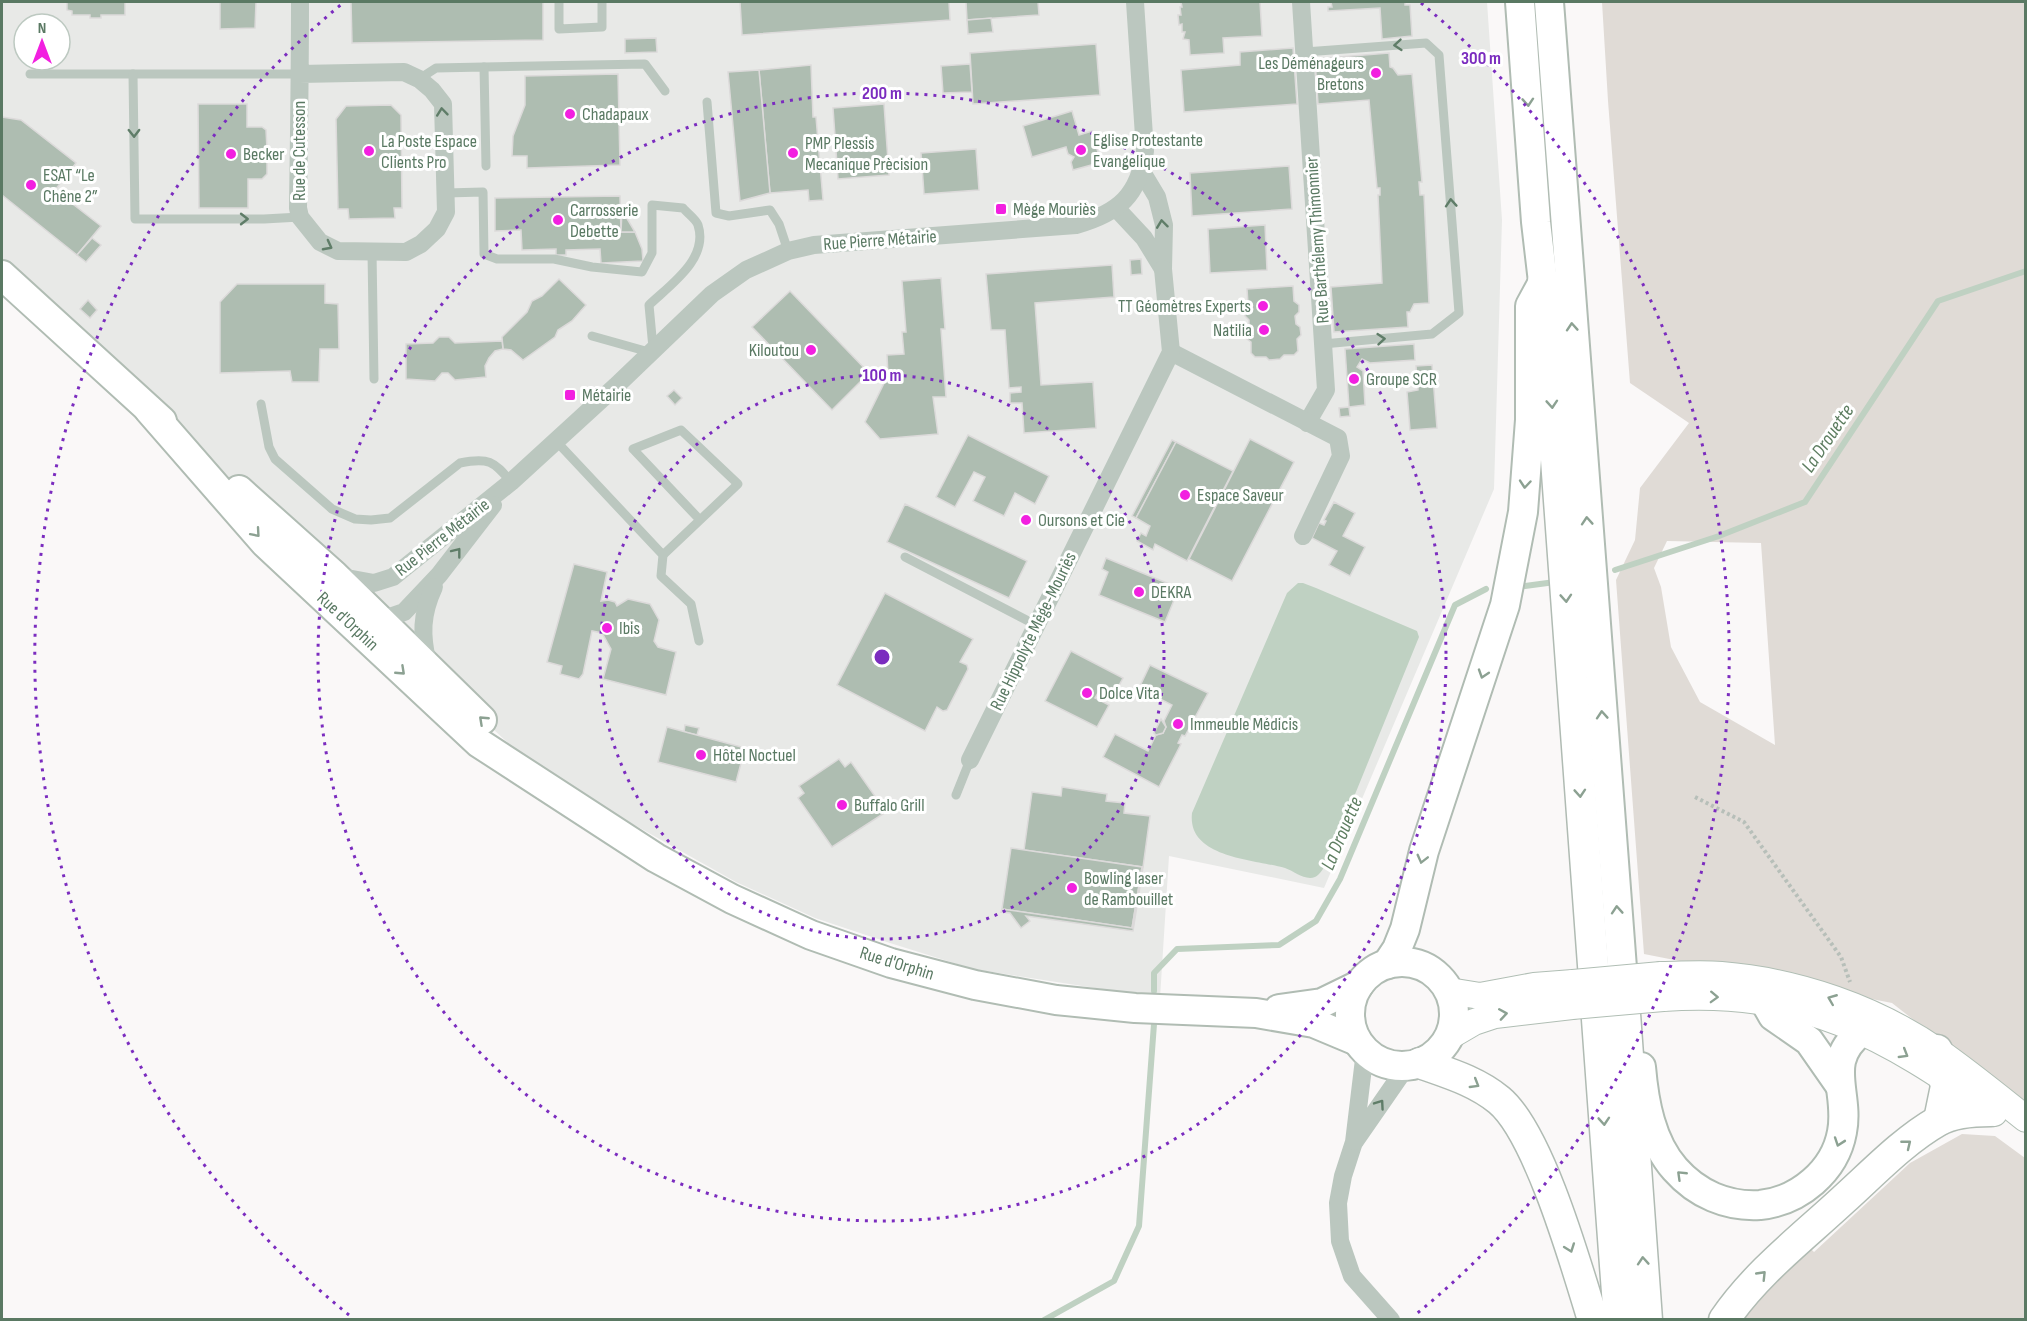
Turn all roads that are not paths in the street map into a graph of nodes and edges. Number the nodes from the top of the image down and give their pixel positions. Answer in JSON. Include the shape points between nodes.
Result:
{"nodes":[{"id":1,"x":300,"y":2,"type":"edge"},
{"id":2,"x":559,"y":2,"type":"edge"},
{"id":3,"x":602,"y":2,"type":"edge"},
{"id":4,"x":1135,"y":2,"type":"edge"},
{"id":5,"x":1301,"y":2,"type":"edge"},
{"id":6,"x":1520,"y":2,"type":"edge"},
{"id":7,"x":1549,"y":2,"type":"edge"},
{"id":8,"x":1305,"y":52,"type":"junction"},
{"id":9,"x":484,"y":67,"type":"junction"},
{"id":10,"x":30,"y":74,"type":"dead end"},
{"id":11,"x":133,"y":74,"type":"junction"},
{"id":12,"x":299,"y":74,"type":"junction"},
{"id":13,"x":419,"y":79,"type":"junction"},
{"id":14,"x":665,"y":91,"type":"dead end"},
{"id":15,"x":707,"y":102,"type":"dead end"},
{"id":16,"x":486,"y":166,"type":"dead end"},
{"id":17,"x":1142,"y":172,"type":"junction"},
{"id":18,"x":446,"y":193,"type":"junction"},
{"id":19,"x":1116,"y":208,"type":"junction"},
{"id":20,"x":300,"y":216,"type":"junction"},
{"id":21,"x":788,"y":251,"type":"junction"},
{"id":22,"x":372,"y":252,"type":"junction"},
{"id":23,"x":1163,"y":269,"type":"junction"},
{"id":24,"x":2,"y":275,"type":"edge"},
{"id":25,"x":1543,"y":282,"type":"junction"},
{"id":26,"x":592,"y":336,"type":"dead end"},
{"id":27,"x":1323,"y":344,"type":"junction"},
{"id":28,"x":651,"y":350,"type":"junction"},
{"id":29,"x":1171,"y":352,"type":"junction"},
{"id":30,"x":374,"y":379,"type":"dead end"},
{"id":31,"x":261,"y":404,"type":"dead end"},
{"id":32,"x":149,"y":410,"type":"junction"},
{"id":33,"x":1307,"y":423,"type":"junction"},
{"id":34,"x":556,"y":441,"type":"junction"},
{"id":35,"x":511,"y":482,"type":"junction"},
{"id":36,"x":700,"y":520,"type":"junction"},
{"id":37,"x":1303,"y":536,"type":"dead end"},
{"id":38,"x":663,"y":555,"type":"junction"},
{"id":39,"x":905,"y":557,"type":"dead end"},
{"id":40,"x":334,"y":575,"type":"junction"},
{"id":41,"x":440,"y":575,"type":"junction"},
{"id":42,"x":343,"y":616,"type":"junction"},
{"id":43,"x":381,"y":620,"type":"junction"},
{"id":44,"x":1036,"y":626,"type":"junction"},
{"id":45,"x":699,"y":641,"type":"dead end"},
{"id":46,"x":429,"y":669,"type":"junction"},
{"id":47,"x":970,"y":760,"type":"joint"},
{"id":48,"x":956,"y":795,"type":"dead end"},
{"id":49,"x":572,"y":802,"type":"junction"},
{"id":50,"x":1387,"y":964,"type":"junction"},
{"id":51,"x":1622,"y":968,"type":"junction"},
{"id":52,"x":1359,"y":985,"type":"junction"},
{"id":53,"x":1662,"y":987,"type":"junction"},
{"id":54,"x":1449,"y":991,"type":"junction"},
{"id":55,"x":1572,"y":994,"type":"junction"},
{"id":56,"x":1765,"y":1002,"type":"junction"},
{"id":57,"x":1256,"y":1013,"type":"junction"},
{"id":58,"x":1869,"y":1020,"type":"junction"},
{"id":59,"x":1450,"y":1036,"type":"junction"},
{"id":60,"x":1361,"y":1046,"type":"junction"},
{"id":61,"x":1937,"y":1050,"type":"junction"},
{"id":62,"x":1413,"y":1065,"type":"junction"},
{"id":63,"x":1945,"y":1080,"type":"junction"},
{"id":64,"x":1839,"y":1084,"type":"junction"},
{"id":65,"x":1991,"y":1111,"type":"junction"},
{"id":66,"x":2025,"y":1119,"type":"edge"},
{"id":67,"x":1939,"y":1120,"type":"junction"},
{"id":68,"x":2025,"y":1137,"type":"edge"},
{"id":69,"x":1354,"y":1142,"type":"junction"},
{"id":70,"x":1391,"y":1320,"type":"edge"},
{"id":71,"x":1593,"y":1320,"type":"edge"},
{"id":72,"x":1619,"y":1320,"type":"edge"},
{"id":73,"x":1647,"y":1320,"type":"edge"},
{"id":74,"x":1724,"y":1320,"type":"edge"}],
"edges":[{"from":1,"to":12,"type":"street","name":"Rue de Cutesson"},
{"from":2,"to":3,"type":"lane","via":[[559,29],[602,27]]},
{"from":4,"to":17,"type":"street","name":"Rue Pierre Métairie","via":[[1145,151]]},
{"from":5,"to":8,"type":"street","name":"Rue Barthélemy Thimonnier"},
{"from":6,"to":25,"type":"main road","one_way":true},
{"from":51,"to":7,"type":"main road","one_way":true},
{"from":8,"to":27,"type":"street","name":"Rue Barthélemy Thimonnier"},
{"from":27,"to":8,"type":"lane","one_way":true,"via":[[1432,334],[1459,313],[1439,55],[1426,43]]},
{"from":9,"to":13,"type":"lane","via":[[436,68]]},
{"from":9,"to":14,"type":"lane","via":[[645,64]]},
{"from":9,"to":16,"type":"lane"},
{"from":10,"to":11,"type":"lane","name":"Rue de Cutesson"},
{"from":11,"to":12,"type":"lane","name":"Rue de Cutesson"},
{"from":11,"to":20,"type":"lane","one_way":true,"via":[[135,219]]},
{"from":12,"to":13,"type":"street","name":"Rue de Cutesson","via":[[404,72]]},
{"from":12,"to":20,"type":"street","name":"Rue de Cutesson"},
{"from":18,"to":13,"type":"street","name":"Rue de Cutesson","one_way":true,"via":[[443,104]]},
{"from":15,"to":21,"type":"lane","via":[[716,213],[729,216],[770,210]]},
{"from":17,"to":19,"type":"street","name":"Rue Pierre Métairie","via":[[1131,194]]},
{"from":23,"to":17,"type":"street","one_way":true,"via":[[1164,225],[1157,197]]},
{"from":18,"to":22,"type":"street","name":"Rue de Cutesson","via":[[446,212],[437,229],[421,243],[406,252]]},
{"from":18,"to":28,"type":"lane","via":[[483,192],[484,254],[497,259],[554,259],[642,272],[652,253],[652,205],[683,208],[698,224],[700,245],[692,263],[649,305]]},
{"from":19,"to":21,"type":"street","name":"Rue Pierre Métairie","via":[[1076,225],[814,245]]},
{"from":19,"to":23,"type":"street","via":[[1144,238]]},
{"from":20,"to":22,"type":"street","name":"Rue de Cutesson","one_way":true,"via":[[320,242],[338,251]]},
{"from":21,"to":28,"type":"street","name":"Rue Pierre Métairie","via":[[746,270],[712,294]]},
{"from":22,"to":30,"type":"lane"},
{"from":23,"to":29,"type":"street"},
{"from":24,"to":32,"type":"main road","name":"Rue d'Orphin"},
{"from":25,"to":50,"type":"main road","one_way":true,"via":[[1530,306],[1532,381],[1526,477],[1522,521],[1505,605],[1424,851],[1405,929]]},
{"from":25,"to":72,"type":"highway","one_way":true},
{"from":26,"to":28,"type":"lane"},
{"from":27,"to":33,"type":"street","name":"Rue Barthélemy Thimonnier","via":[[1326,390]]},
{"from":28,"to":34,"type":"street","name":"Rue Pierre Métairie"},
{"from":29,"to":33,"type":"street"},
{"from":29,"to":44,"type":"street","name":"Rue Hippolyte Mège-Mouriès"},
{"from":31,"to":35,"type":"lane","via":[[269,447],[276,459],[332,509],[355,519],[390,518],[460,463],[486,461],[498,466]]},
{"from":32,"to":40,"type":"main road","name":"Rue d'Orphin"},
{"from":32,"to":42,"type":"main road","name":"Rue d'Orphin","one_way":true,"via":[[265,543]]},
{"from":33,"to":37,"type":"street","via":[[1338,438],[1341,456]]},
{"from":34,"to":35,"type":"street","name":"Rue Pierre Métairie"},
{"from":34,"to":38,"type":"lane"},
{"from":35,"to":40,"type":"street","name":"Rue Pierre Métairie","via":[[393,577],[374,583]]},
{"from":41,"to":35,"type":"street","name":"Rue Pierre Métairie","one_way":true},
{"from":36,"to":36,"type":"lane","via":[[738,484],[681,430],[633,449]]},
{"from":36,"to":38,"type":"lane"},
{"from":38,"to":45,"type":"lane","via":[[662,576],[691,604]]},
{"from":39,"to":44,"type":"lane"},
{"from":40,"to":43,"type":"main road","name":"Rue d'Orphin"},
{"from":41,"to":43,"type":"street","name":"Rue Pierre Métairie","via":[[404,612]]},
{"from":41,"to":46,"type":"street","name":"Rue Pierre Métairie","via":[[426,604],[422,640]]},
{"from":42,"to":43,"type":"street"},
{"from":42,"to":49,"type":"main road","name":"Rue d'Orphin","one_way":true,"via":[[479,743]]},
{"from":43,"to":46,"type":"main road","name":"Rue d'Orphin"},
{"from":44,"to":47,"type":"street","name":"Rue Hippolyte Mège-Mouriès"},
{"from":49,"to":46,"type":"main road","name":"Rue d'Orphin","one_way":true},
{"from":47,"to":48,"type":"lane"},
{"from":49,"to":57,"type":"main road","name":"Rue d'Orphin","via":[[656,858],[732,899],[811,935],[891,963],[975,986],[1056,1000]]},
{"from":50,"to":52,"type":"main road","via":[[1371,972]]},
{"from":50,"to":54,"type":"main road","via":[[1419,965],[1432,972]]},
{"from":64,"to":51,"type":"main road","one_way":true,"via":[[1844,1110],[1842,1132],[1833,1159],[1814,1181],[1794,1196],[1772,1204],[1744,1206],[1717,1200],[1695,1188],[1667,1161],[1650,1124],[1642,1084],[1635,988]]},
{"from":73,"to":51,"type":"highway","one_way":true},
{"from":52,"to":57,"type":"main road","name":"Rue d'Orphin","via":[[1322,1003]]},
{"from":52,"to":60,"type":"main road","via":[[1351,1001],[1350,1018]]},
{"from":53,"to":55,"type":"main road","bridge":true},
{"from":53,"to":56,"type":"main road","one_way":true},
{"from":58,"to":53,"type":"main road","one_way":true,"via":[[1820,994],[1784,984],[1719,975]]},
{"from":54,"to":55,"type":"main road","via":[[1480,996],[1534,986]]},
{"from":54,"to":59,"type":"main road","via":[[1454,1014]]},
{"from":59,"to":55,"type":"main road","one_way":true,"via":[[1474,1022]]},
{"from":56,"to":58,"type":"main road"},
{"from":56,"to":64,"type":"main road","via":[[1773,1016],[1809,1041]]},
{"from":57,"to":60,"type":"main road","name":"Rue d'Orphin","via":[[1314,1023]]},
{"from":58,"to":61,"type":"main road"},
{"from":58,"to":63,"type":"main road","one_way":true,"via":[[1889,1044]]},
{"from":58,"to":64,"type":"main road","via":[[1842,1052]]},
{"from":59,"to":62,"type":"main road","via":[[1438,1052]]},
{"from":60,"to":62,"type":"main road","via":[[1382,1063]]},
{"from":60,"to":69,"type":"street"},
{"from":61,"to":63,"type":"highway"},
{"from":61,"to":66,"type":"main road"},
{"from":69,"to":62,"type":"street","one_way":true},
{"from":62,"to":71,"type":"highway","one_way":true,"via":[[1470,1081],[1501,1102],[1522,1129],[1548,1188]]},
{"from":63,"to":65,"type":"main road"},
{"from":63,"to":67,"type":"highway"},
{"from":65,"to":67,"type":"highway","via":[[1960,1113]]},
{"from":65,"to":68,"type":"main road"},
{"from":74,"to":67,"type":"highway","one_way":true,"via":[[1773,1264]]},
{"from":69,"to":70,"type":"street","via":[[1338,1203],[1340,1241],[1352,1276]]}]}
